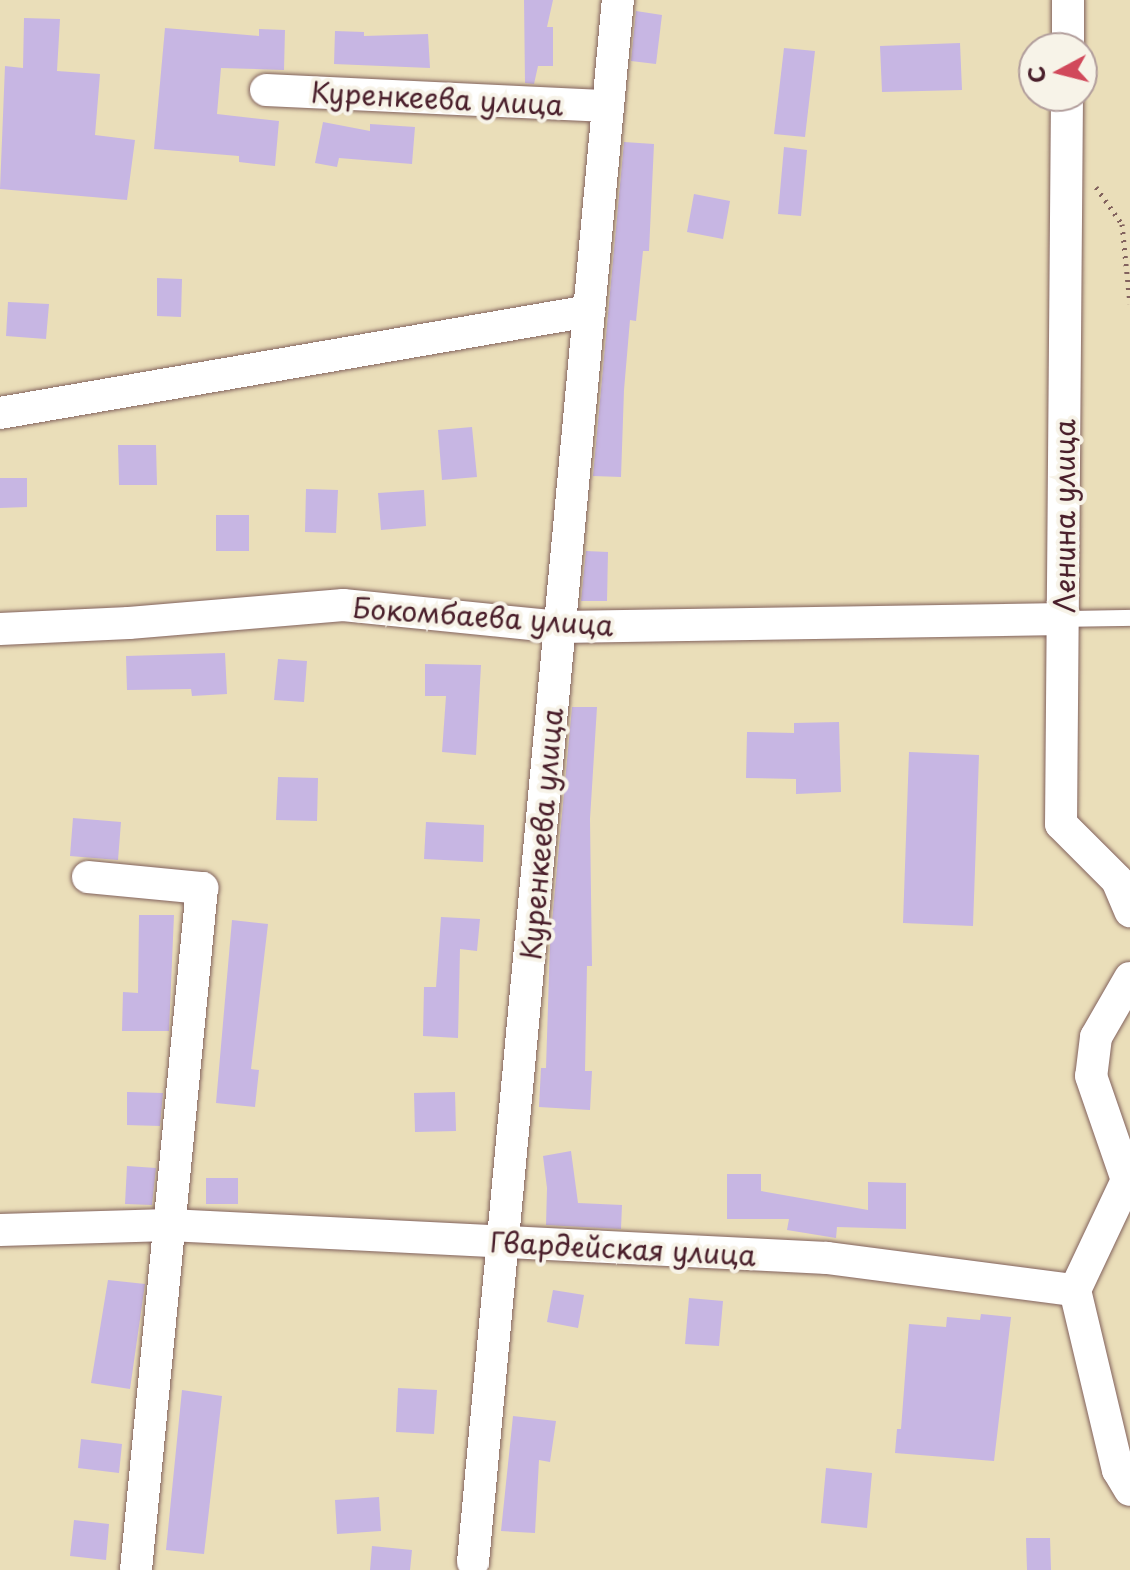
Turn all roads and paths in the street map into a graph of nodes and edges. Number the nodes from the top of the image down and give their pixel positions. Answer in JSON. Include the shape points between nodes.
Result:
{"nodes":[{"id":1,"x":618,"y":0,"type":"edge"},
{"id":2,"x":1068,"y":0,"type":"edge"},
{"id":3,"x":1068,"y":32,"type":"edge"},
{"id":4,"x":266,"y":90,"type":"dead end"},
{"id":5,"x":608,"y":106,"type":"junction"},
{"id":6,"x":1067,"y":112,"type":"edge"},
{"id":7,"x":1067,"y":153,"type":"junction"},
{"id":8,"x":1130,"y":304,"type":"edge"},
{"id":9,"x":589,"y":311,"type":"junction"},
{"id":10,"x":0,"y":413,"type":"edge"},
{"id":11,"x":1130,"y":618,"type":"edge"},
{"id":12,"x":1064,"y":619,"type":"junction"},
{"id":13,"x":560,"y":627,"type":"junction"},
{"id":14,"x":0,"y":629,"type":"edge"},
{"id":15,"x":88,"y":877,"type":"dead end"},
{"id":16,"x":1130,"y":911,"type":"edge"},
{"id":17,"x":1130,"y":978,"type":"edge"},
{"id":18,"x":1128,"y":1180,"type":"edge"},
{"id":19,"x":169,"y":1225,"type":"junction"},
{"id":20,"x":0,"y":1230,"type":"edge"},
{"id":21,"x":503,"y":1242,"type":"junction"},
{"id":22,"x":1075,"y":1290,"type":"junction"},
{"id":23,"x":1130,"y":1490,"type":"edge"},
{"id":24,"x":473,"y":1562,"type":"dead end"},
{"id":25,"x":136,"y":1570,"type":"edge"}],
"edges":[{"from":1,"to":5,"type":"street","name":"Куренкеева улица"},
{"from":2,"to":3,"type":"street"},
{"from":4,"to":5,"type":"street","name":"Куренкеева улица"},
{"from":5,"to":9,"type":"street","name":"Куренкеева улица"},
{"from":6,"to":7,"type":"street","name":"Ленина улица"},
{"from":7,"to":8,"type":"path","via":[[1122,224]]},
{"from":7,"to":12,"type":"street","name":"Ленина улица"},
{"from":9,"to":10,"type":"street"},
{"from":9,"to":13,"type":"street","name":"Куренкеева улица"},
{"from":11,"to":12,"type":"lane"},
{"from":12,"to":13,"type":"street","name":"Бокомбаева улица"},
{"from":12,"to":16,"type":"street","name":"Ленина улица","via":[[1061,824],[1117,880]]},
{"from":13,"to":14,"type":"street","name":"Бокомбаева улица","via":[[343,605]]},
{"from":13,"to":21,"type":"street","name":"Куренкеева улица"},
{"from":15,"to":19,"type":"street","via":[[202,888]]},
{"from":17,"to":18,"type":"street","via":[[1096,1037],[1091,1076]]},
{"from":18,"to":22,"type":"street"},
{"from":19,"to":20,"type":"street","name":"Гвардейская улица"},
{"from":19,"to":21,"type":"street","name":"Гвардейская улица"},
{"from":19,"to":25,"type":"street"},
{"from":21,"to":22,"type":"street","name":"Гвардейская улица","via":[[827,1258]]},
{"from":21,"to":24,"type":"street","name":"Куренкеева улица"},
{"from":22,"to":23,"type":"street","via":[[1118,1470]]}]}
